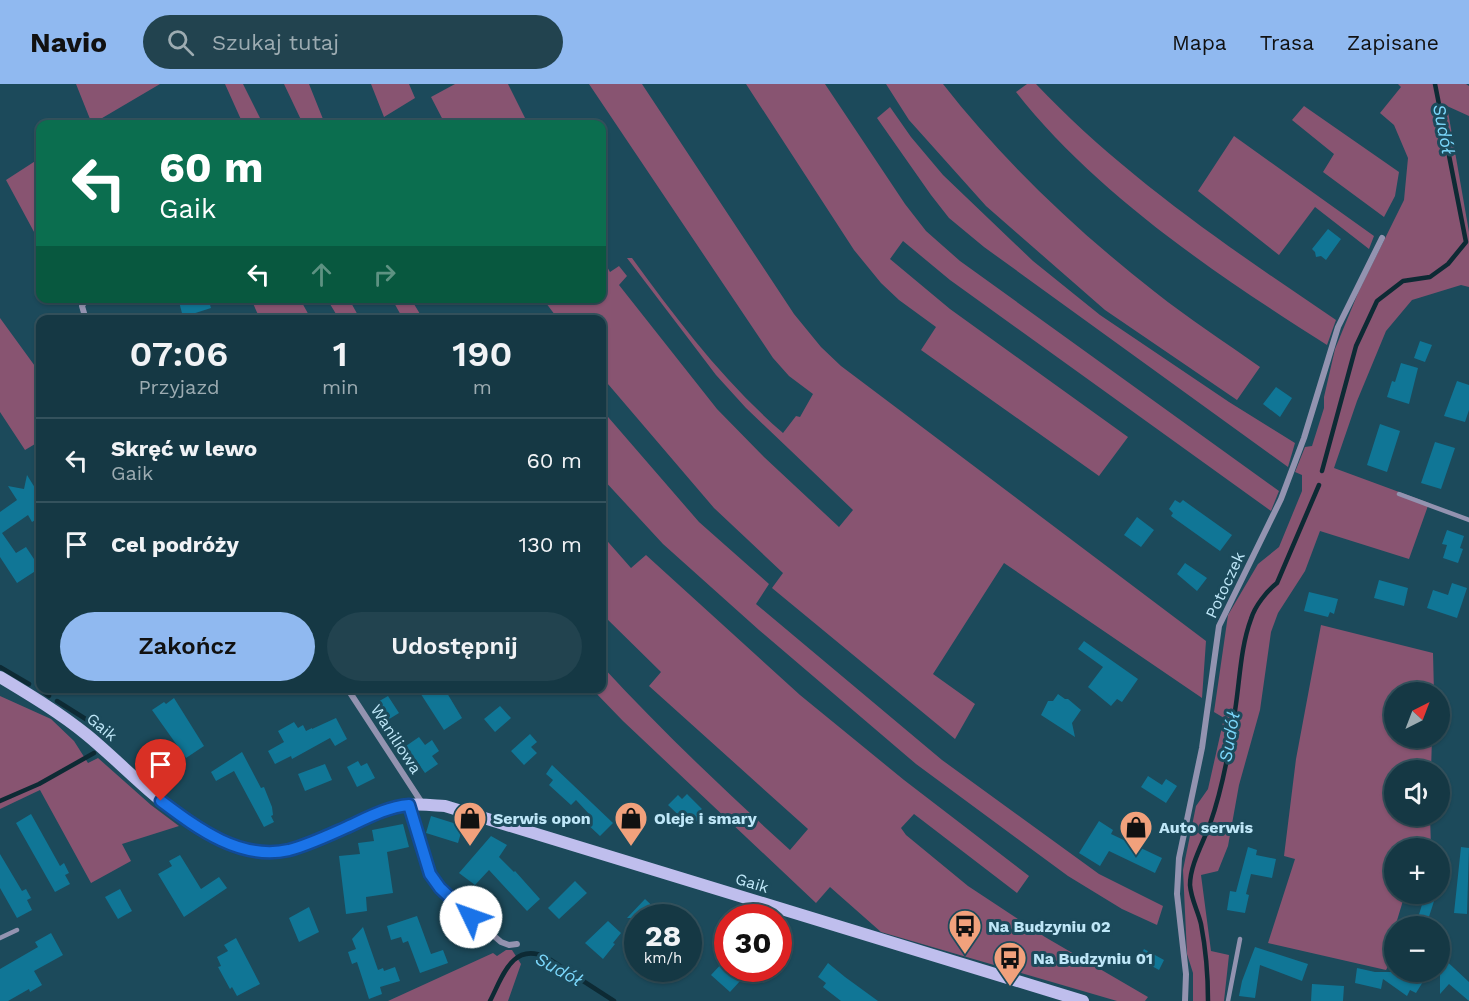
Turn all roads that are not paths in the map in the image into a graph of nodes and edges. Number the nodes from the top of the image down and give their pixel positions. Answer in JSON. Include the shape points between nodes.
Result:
{"nodes":[{"id":1,"x":1382,"y":238,"type":"dead end"},
{"id":2,"x":1399,"y":494,"type":"dead end"},
{"id":3,"x":1469,"y":520,"type":"edge"},
{"id":4,"x":0,"y":677,"type":"edge"},
{"id":5,"x":350,"y":693,"type":"edge"},
{"id":6,"x":415,"y":804,"type":"junction"},
{"id":7,"x":17,"y":930,"type":"dead end"},
{"id":8,"x":0,"y":938,"type":"edge"},
{"id":9,"x":1240,"y":939,"type":"dead end"},
{"id":10,"x":517,"y":944,"type":"dead end"},
{"id":11,"x":1083,"y":1001,"type":"edge"},
{"id":12,"x":1185,"y":1001,"type":"edge"},
{"id":13,"x":1228,"y":1001,"type":"edge"}],
"edges":[{"from":1,"to":12,"type":"street","name":"Potoczek","via":[[1338,327],[1281,499],[1219,626],[1202,748],[1179,858],[1177,894],[1186,974]]},
{"from":2,"to":3,"type":"lane"},
{"from":4,"to":6,"type":"street","name":"Gaik","via":[[57,711],[190,822],[246,850],[289,850],[389,809]]},
{"from":5,"to":6,"type":"street","name":"Waniliowa"},
{"from":6,"to":10,"type":"street","via":[[430,874],[440,888],[501,942]]},
{"from":6,"to":11,"type":"street","name":"Gaik","via":[[445,806]]},
{"from":7,"to":8,"type":"lane"},
{"from":9,"to":13,"type":"lane"}]}
